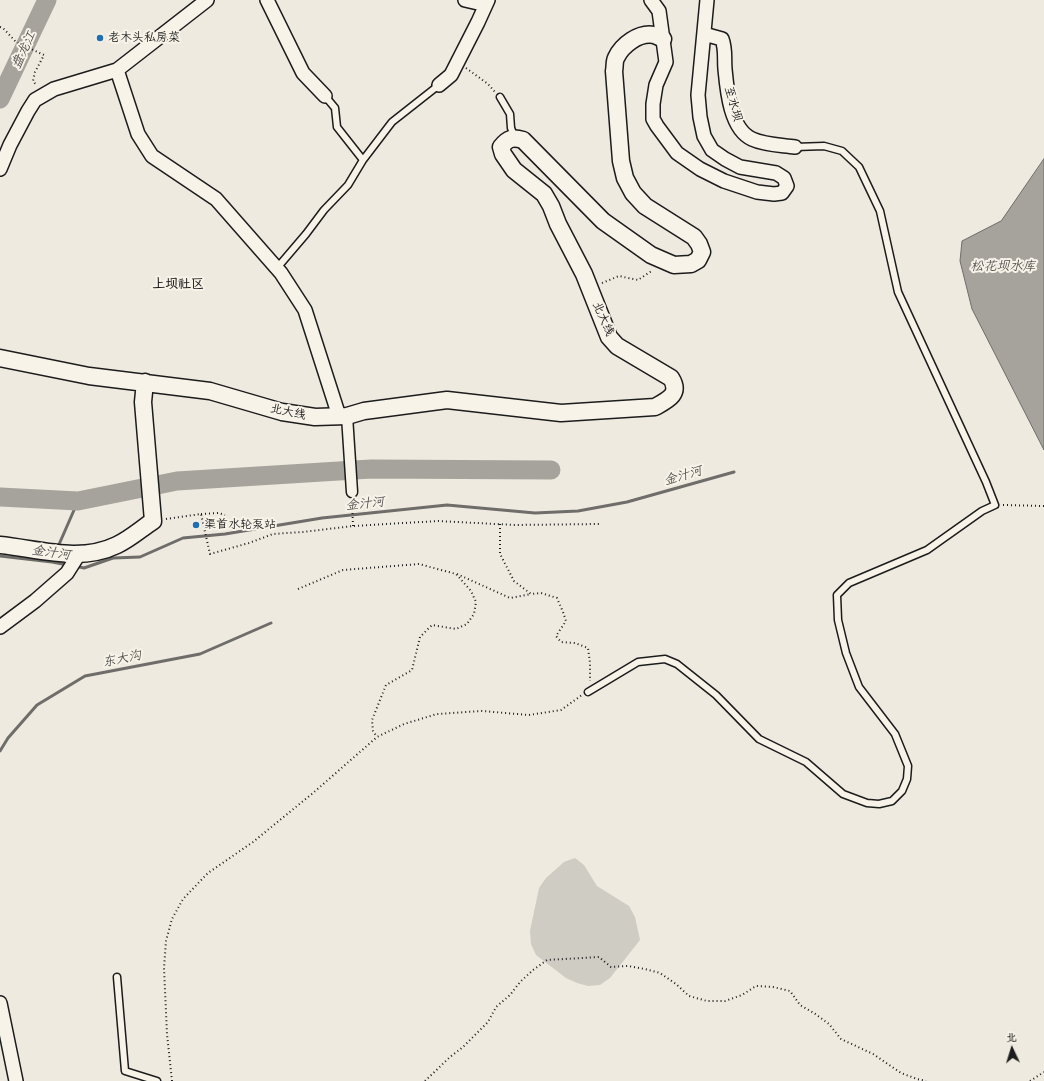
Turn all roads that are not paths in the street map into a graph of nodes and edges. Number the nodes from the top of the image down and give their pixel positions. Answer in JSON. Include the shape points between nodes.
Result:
{"nodes":[{"id":1,"x":207,"y":0,"type":"edge"},
{"id":2,"x":267,"y":0,"type":"edge"},
{"id":3,"x":465,"y":0,"type":"edge"},
{"id":4,"x":484,"y":0,"type":"edge"},
{"id":5,"x":488,"y":0,"type":"edge"},
{"id":6,"x":651,"y":0,"type":"edge"},
{"id":7,"x":707,"y":0,"type":"edge"},
{"id":8,"x":704,"y":34,"type":"junction"},
{"id":9,"x":663,"y":39,"type":"junction"},
{"id":10,"x":117,"y":70,"type":"junction"},
{"id":11,"x":439,"y":85,"type":"joint"},
{"id":12,"x":325,"y":96,"type":"joint"},
{"id":13,"x":500,"y":97,"type":"road end"},
{"id":14,"x":515,"y":138,"type":"junction"},
{"id":15,"x":795,"y":147,"type":"joint"},
{"id":16,"x":363,"y":160,"type":"junction"},
{"id":17,"x":0,"y":169,"type":"edge"},
{"id":18,"x":277,"y":268,"type":"junction"},
{"id":19,"x":0,"y":358,"type":"edge"},
{"id":20,"x":145,"y":382,"type":"junction"},
{"id":21,"x":343,"y":416,"type":"junction"},
{"id":22,"x":352,"y":492,"type":"dead end"},
{"id":23,"x":0,"y":545,"type":"edge"},
{"id":24,"x":73,"y":557,"type":"junction"},
{"id":25,"x":0,"y":628,"type":"edge"},
{"id":26,"x":588,"y":692,"type":"road end"},
{"id":27,"x":117,"y":977,"type":"dead end"},
{"id":28,"x":0,"y":1003,"type":"edge"},
{"id":29,"x":16,"y":1081,"type":"edge"},
{"id":30,"x":157,"y":1081,"type":"edge"}],
"edges":[{"from":1,"to":10,"type":"street"},
{"from":2,"to":12,"type":"street","via":[[303,73]]},
{"from":3,"to":4,"type":"street","via":[[478,3]]},
{"from":5,"to":11,"type":"street","via":[[451,75]]},
{"from":6,"to":9,"type":"street","via":[[658,11]]},
{"from":7,"to":8,"type":"street"},
{"from":8,"to":9,"type":"street","via":[[698,95],[704,136],[712,150],[740,167],[776,173],[784,178],[787,186],[782,193],[757,192],[724,181],[677,153],[653,119],[656,85],[666,62]]},
{"from":8,"to":15,"type":"street","name":"至水坝","via":[[722,39],[730,100],[735,119],[745,134],[769,144]]},
{"from":9,"to":14,"type":"street","via":[[646,35],[630,41],[615,59],[621,161],[628,186],[645,206],[694,237],[702,252],[698,260],[691,264],[674,265],[651,254],[603,221],[530,146]]},
{"from":10,"to":17,"type":"street","via":[[54,89],[35,100]]},
{"from":10,"to":18,"type":"street","via":[[138,134],[152,156],[216,199]]},
{"from":11,"to":16,"type":"lane","via":[[392,122]]},
{"from":12,"to":16,"type":"lane","via":[[335,108],[337,127]]},
{"from":13,"to":14,"type":"lane","via":[[510,114]]},
{"from":14,"to":21,"type":"street","name":"北大线","via":[[506,140],[501,147],[503,154],[514,170],[544,194],[610,337],[617,346],[671,378],[675,385],[674,394],[655,407],[561,413],[447,400]]},
{"from":15,"to":26,"type":"lane","via":[[824,146],[842,151],[859,167],[880,211],[898,292],[995,505],[982,511],[927,550],[848,583],[837,595],[838,620],[846,653],[859,687],[895,734],[908,766],[907,779],[902,791],[892,801],[866,803],[843,794],[806,762],[759,739],[716,695],[677,664],[665,659],[638,662]]},
{"from":16,"to":18,"type":"lane","via":[[348,185]]},
{"from":18,"to":21,"type":"street","via":[[305,310]]},
{"from":19,"to":20,"type":"street","name":"北大线","via":[[89,376]]},
{"from":20,"to":21,"type":"street","name":"北大线","via":[[210,391],[282,412],[315,417]]},
{"from":20,"to":24,"type":"street","via":[[143,402],[152,513],[118,545]]},
{"from":21,"to":22,"type":"street","via":[[348,438]]},
{"from":23,"to":24,"type":"street","via":[[25,547]]},
{"from":24,"to":25,"type":"street","via":[[66,573]]},
{"from":27,"to":30,"type":"lane","via":[[125,1071]]},
{"from":28,"to":29,"type":"street"}]}
